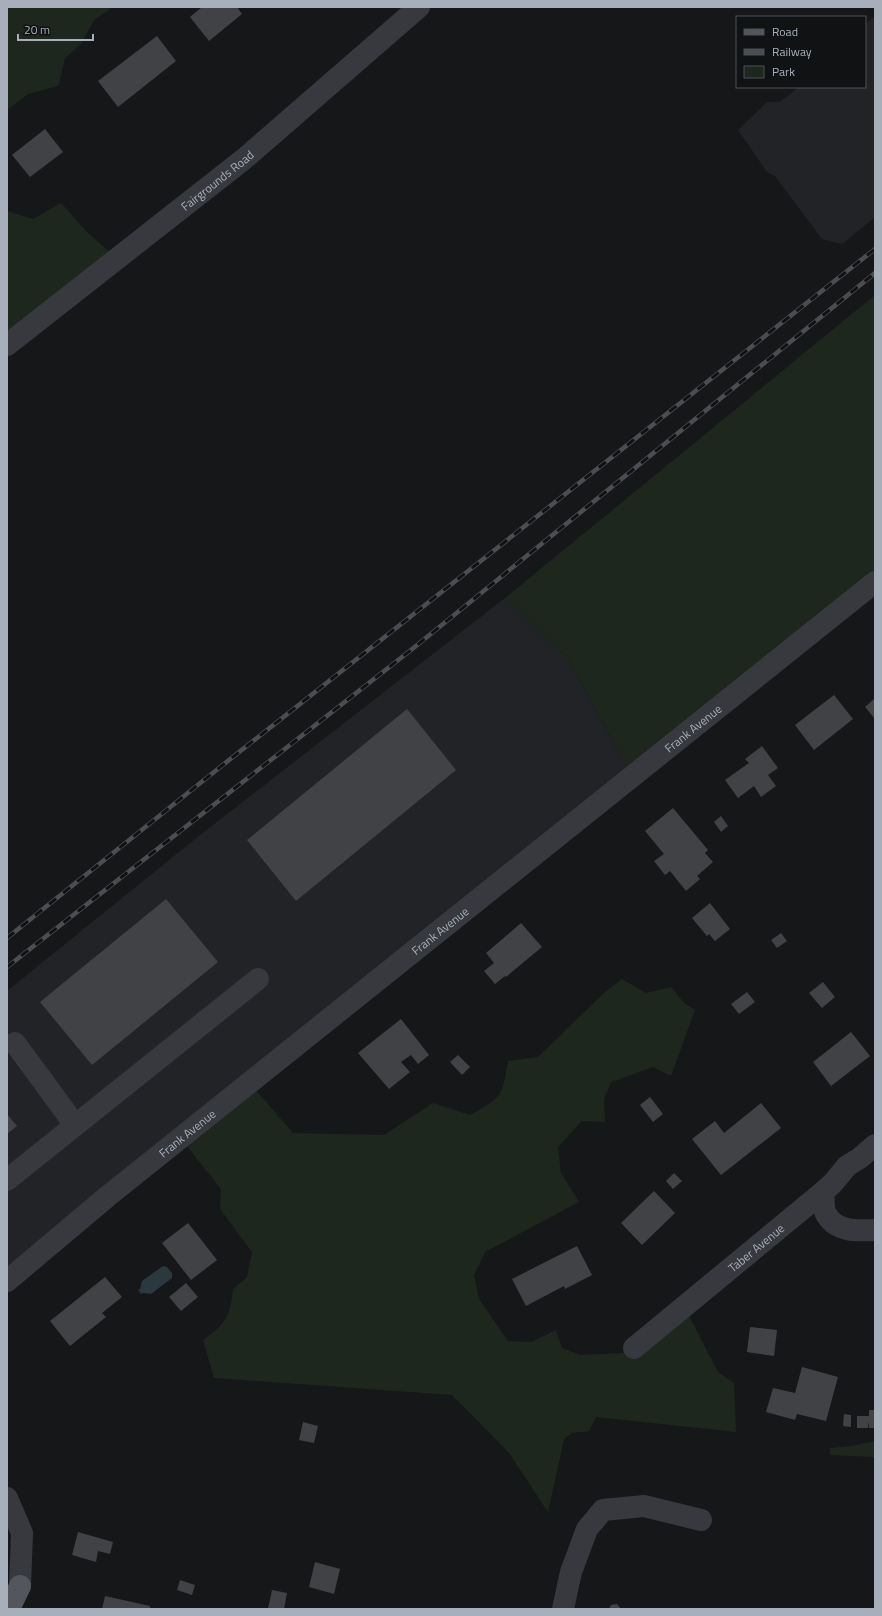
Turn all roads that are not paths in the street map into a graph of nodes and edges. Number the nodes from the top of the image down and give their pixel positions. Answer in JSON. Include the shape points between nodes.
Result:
{"nodes":[{"id":1,"x":419,"y":7,"type":"edge"},
{"id":2,"x":7,"y":345,"type":"edge"},
{"id":3,"x":875,"y":582,"type":"edge"},
{"id":4,"x":258,"y":979,"type":"dead end"},
{"id":5,"x":15,"y":1043,"type":"dead end"},
{"id":6,"x":76,"y":1126,"type":"junction"},
{"id":7,"x":875,"y":1145,"type":"edge"},
{"id":8,"x":7,"y":1180,"type":"edge"},
{"id":9,"x":823,"y":1192,"type":"junction"},
{"id":10,"x":875,"y":1230,"type":"edge"},
{"id":11,"x":7,"y":1282,"type":"edge"},
{"id":12,"x":634,"y":1348,"type":"dead end"},
{"id":13,"x":7,"y":1498,"type":"edge"},
{"id":14,"x":701,"y":1520,"type":"dead end"},
{"id":15,"x":20,"y":1586,"type":"junction"},
{"id":16,"x":9,"y":1609,"type":"edge"},
{"id":17,"x":23,"y":1609,"type":"edge"},
{"id":18,"x":563,"y":1609,"type":"edge"}],
"edges":[{"from":1,"to":2,"type":"street","name":"Fairgrounds Road","via":[[244,159]]},
{"from":3,"to":11,"type":"street","name":"Frank Avenue","via":[[108,1196]]},
{"from":4,"to":6,"type":"street"},
{"from":5,"to":6,"type":"street"},
{"from":6,"to":8,"type":"street"},
{"from":7,"to":9,"type":"street","name":"Taber Avenue","via":[[847,1166]]},
{"from":9,"to":10,"type":"street","via":[[826,1214],[838,1227],[857,1232]]},
{"from":9,"to":12,"type":"street","name":"Taber Avenue"},
{"from":13,"to":15,"type":"street","via":[[22,1533]]},
{"from":14,"to":18,"type":"street","via":[[644,1506],[603,1510],[587,1529],[571,1572]]},
{"from":15,"to":16,"type":"main road"},
{"from":15,"to":17,"type":"main road"}]}
